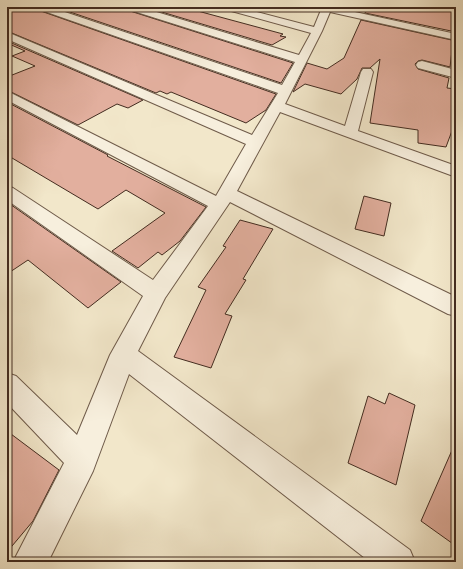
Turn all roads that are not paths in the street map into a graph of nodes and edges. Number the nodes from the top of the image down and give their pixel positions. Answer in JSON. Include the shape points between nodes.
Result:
{"nodes":[{"id":1,"x":41,"y":7,"type":"edge"},
{"id":2,"x":130,"y":7,"type":"edge"},
{"id":3,"x":227,"y":7,"type":"edge"},
{"id":4,"x":324,"y":8,"type":"edge"},
{"id":5,"x":317,"y":31,"type":"junction"},
{"id":6,"x":7,"y":34,"type":"edge"},
{"id":7,"x":456,"y":38,"type":"edge"},
{"id":8,"x":302,"y":60,"type":"junction"},
{"id":9,"x":422,"y":65,"type":"dead end"},
{"id":10,"x":367,"y":72,"type":"dead end"},
{"id":11,"x":456,"y":74,"type":"edge"},
{"id":12,"x":7,"y":95,"type":"edge"},
{"id":13,"x":281,"y":98,"type":"junction"},
{"id":14,"x":350,"y":133,"type":"junction"},
{"id":15,"x":255,"y":142,"type":"junction"},
{"id":16,"x":456,"y":172,"type":"edge"},
{"id":17,"x":7,"y":192,"type":"edge"},
{"id":18,"x":223,"y":199,"type":"junction"},
{"id":19,"x":156,"y":293,"type":"junction"},
{"id":20,"x":456,"y":306,"type":"edge"},
{"id":21,"x":123,"y":355,"type":"junction"},
{"id":22,"x":7,"y":385,"type":"edge"},
{"id":23,"x":82,"y":460,"type":"junction"},
{"id":24,"x":30,"y":562,"type":"edge"},
{"id":25,"x":398,"y":562,"type":"edge"}],
"edges":[{"from":1,"to":13,"type":"street"},
{"from":2,"to":8,"type":"street"},
{"from":3,"to":5,"type":"street"},
{"from":4,"to":5,"type":"street"},
{"from":4,"to":7,"type":"street"},
{"from":5,"to":8,"type":"street"},
{"from":6,"to":15,"type":"street"},
{"from":8,"to":13,"type":"street"},
{"from":9,"to":11,"type":"street"},
{"from":10,"to":14,"type":"street"},
{"from":12,"to":18,"type":"street"},
{"from":13,"to":14,"type":"street"},
{"from":13,"to":15,"type":"street"},
{"from":14,"to":16,"type":"street"},
{"from":15,"to":18,"type":"street"},
{"from":17,"to":19,"type":"street"},
{"from":18,"to":19,"type":"street"},
{"from":18,"to":20,"type":"street"},
{"from":19,"to":21,"type":"street"},
{"from":21,"to":23,"type":"street"},
{"from":21,"to":25,"type":"street"},
{"from":22,"to":23,"type":"street"},
{"from":23,"to":24,"type":"street"}]}
